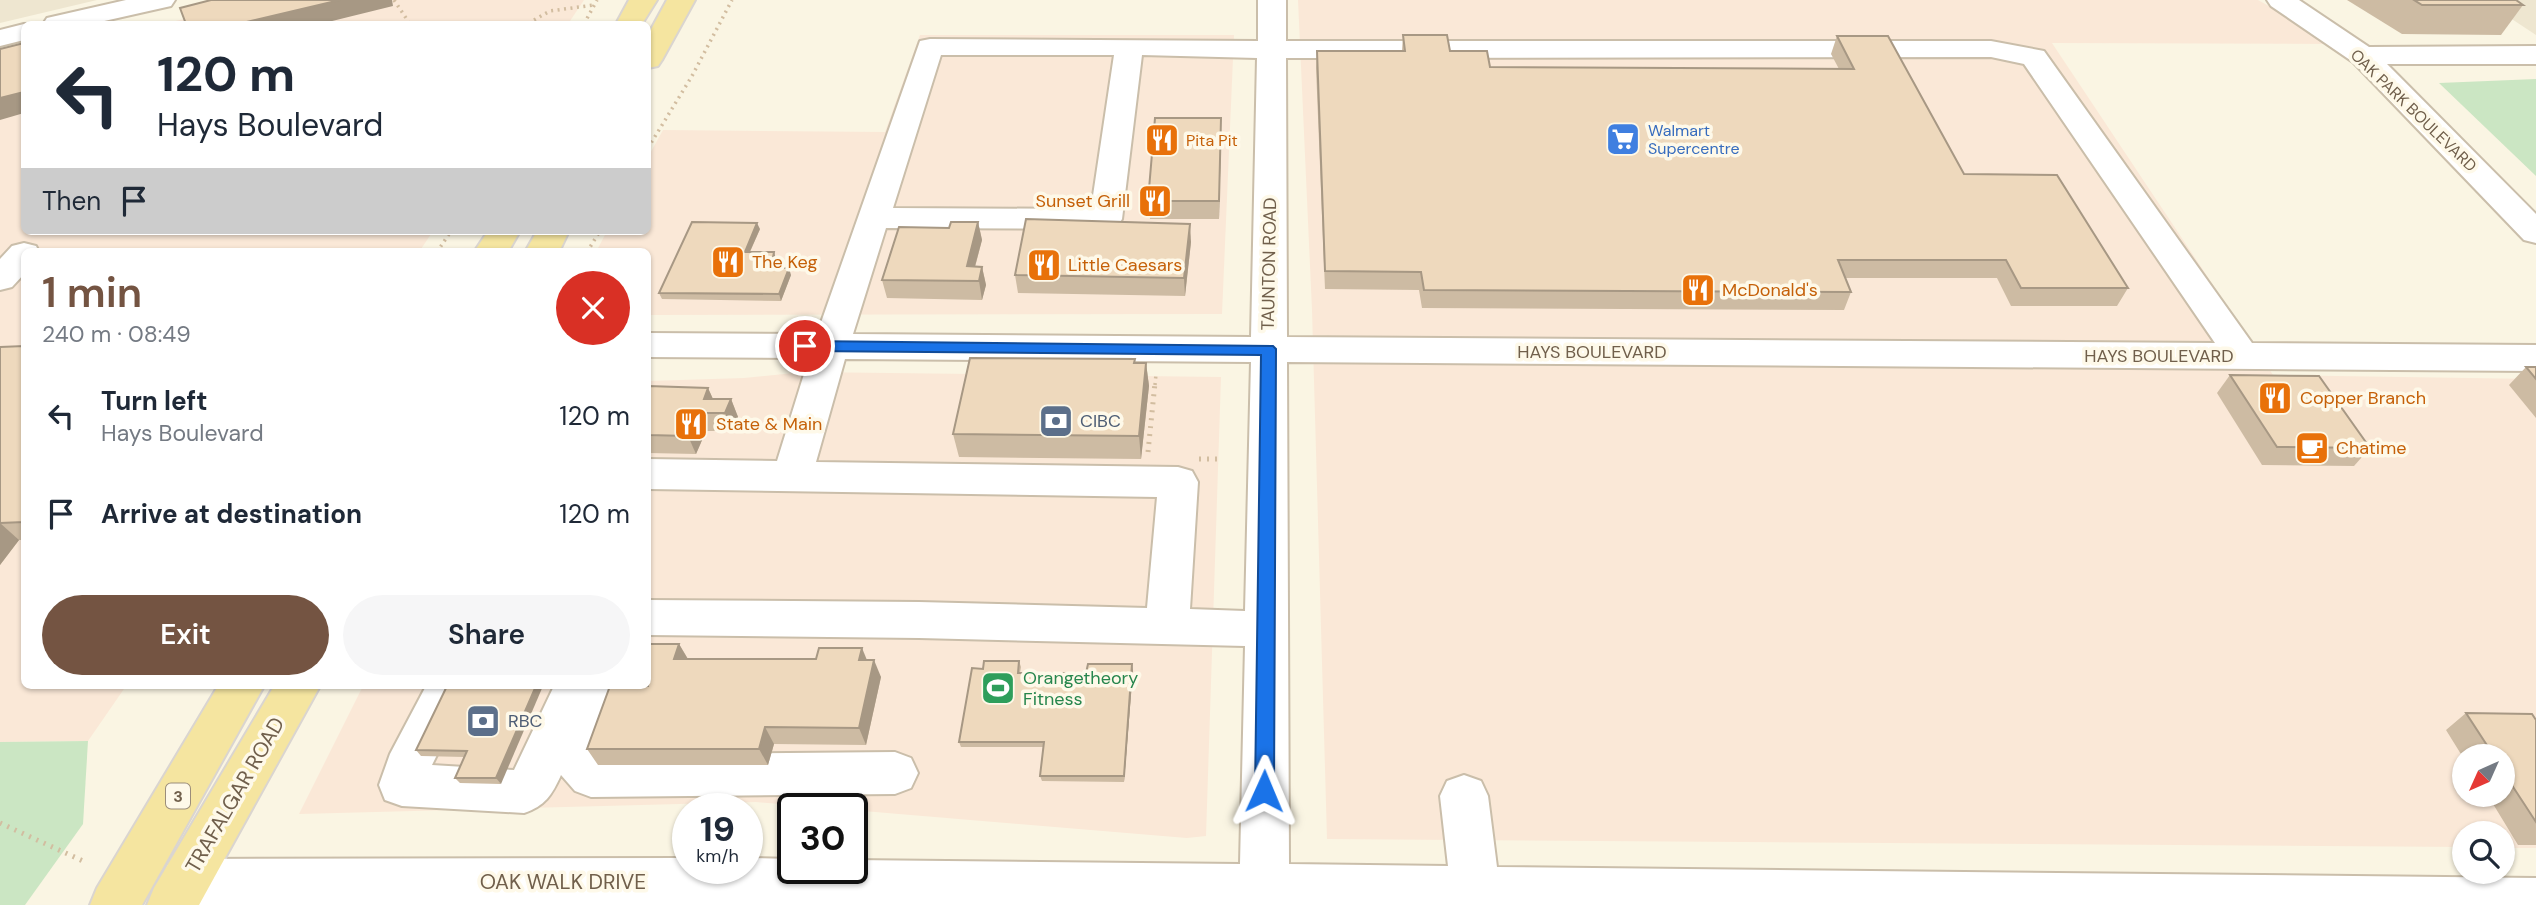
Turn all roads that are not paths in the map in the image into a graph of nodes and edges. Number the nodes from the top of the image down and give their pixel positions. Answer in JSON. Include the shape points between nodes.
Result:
{"nodes":[{"id":1,"x":643,"y":0,"type":"edge"},
{"id":2,"x":681,"y":0,"type":"edge"},
{"id":3,"x":1272,"y":0,"type":"edge"},
{"id":4,"x":2281,"y":0,"type":"edge"},
{"id":5,"x":2318,"y":0,"type":"edge"},
{"id":6,"x":160,"y":8,"type":"edge"},
{"id":7,"x":76,"y":21,"type":"edge"},
{"id":8,"x":123,"y":21,"type":"edge"},
{"id":9,"x":631,"y":21,"type":"edge"},
{"id":10,"x":2511,"y":29,"type":"dead end"},
{"id":11,"x":21,"y":33,"type":"edge"},
{"id":12,"x":0,"y":38,"type":"edge"},
{"id":13,"x":21,"y":48,"type":"edge"},
{"id":14,"x":1129,"y":48,"type":"junction"},
{"id":15,"x":2536,"y":48,"type":"edge"},
{"id":16,"x":1271,"y":50,"type":"junction"},
{"id":17,"x":0,"y":52,"type":"edge"},
{"id":18,"x":651,"y":55,"type":"edge"},
{"id":19,"x":2536,"y":55,"type":"edge"},
{"id":20,"x":2363,"y":56,"type":"junction"},
{"id":21,"x":2396,"y":56,"type":"junction"},
{"id":22,"x":2536,"y":195,"type":"edge"},
{"id":23,"x":873,"y":218,"type":"junction"},
{"id":24,"x":2536,"y":233,"type":"edge"},
{"id":25,"x":43,"y":235,"type":"edge"},
{"id":26,"x":30,"y":248,"type":"edge"},
{"id":27,"x":21,"y":257,"type":"edge"},
{"id":28,"x":0,"y":279,"type":"edge"},
{"id":29,"x":651,"y":345,"type":"edge"},
{"id":30,"x":831,"y":346,"type":"junction"},
{"id":31,"x":1268,"y":349,"type":"junction"},
{"id":32,"x":2242,"y":356,"type":"junction"},
{"id":33,"x":2536,"y":358,"type":"edge"},
{"id":34,"x":651,"y":474,"type":"edge"},
{"id":35,"x":792,"y":476,"type":"junction"},
{"id":36,"x":651,"y":618,"type":"edge"},
{"id":37,"x":1167,"y":628,"type":"junction"},
{"id":38,"x":1266,"y":629,"type":"junction"},
{"id":39,"x":240,"y":689,"type":"edge"},
{"id":40,"x":296,"y":689,"type":"edge"},
{"id":41,"x":447,"y":689,"type":"edge"},
{"id":42,"x":575,"y":689,"type":"edge"},
{"id":43,"x":598,"y":689,"type":"edge"},
{"id":44,"x":895,"y":773,"type":"dead end"},
{"id":45,"x":1464,"y":796,"type":"dead end"},
{"id":46,"x":1475,"y":892,"type":"junction"},
{"id":47,"x":179,"y":893,"type":"edge"},
{"id":48,"x":807,"y":894,"type":"edge"},
{"id":49,"x":1264,"y":897,"type":"edge"},
{"id":50,"x":1714,"y":900,"type":"edge"},
{"id":51,"x":2536,"y":902,"type":"edge"},
{"id":52,"x":2412,"y":903,"type":"edge"},
{"id":53,"x":115,"y":905,"type":"edge"}],
"edges":[{"from":1,"to":9,"type":"main road"},
{"from":2,"to":18,"type":"main road"},
{"from":3,"to":16,"type":"street","name":"TAUNTON ROAD"},
{"from":4,"to":20,"type":"street","name":"OAK PARK BOULEVARD"},
{"from":5,"to":21,"type":"street","name":"OAK PARK BOULEVARD"},
{"from":6,"to":7,"type":"street"},
{"from":6,"to":8,"type":"street"},
{"from":10,"to":15,"type":"street"},
{"from":11,"to":12,"type":"street"},
{"from":13,"to":17,"type":"street"},
{"from":14,"to":16,"type":"street"},
{"from":14,"to":23,"type":"street","via":[[930,47]]},
{"from":14,"to":23,"type":"street","via":[[1106,219]]},
{"from":16,"to":31,"type":"street","name":"TAUNTON ROAD"},
{"from":16,"to":32,"type":"street","via":[[1991,49],[2034,57]]},
{"from":19,"to":21,"type":"street"},
{"from":20,"to":21,"type":"street"},
{"from":20,"to":24,"type":"street","name":"OAK PARK BOULEVARD"},
{"from":21,"to":22,"type":"street","name":"OAK PARK BOULEVARD"},
{"from":23,"to":30,"type":"street"},
{"from":25,"to":26,"type":"street"},
{"from":27,"to":28,"type":"street"},
{"from":29,"to":30,"type":"street","name":"HAYS BOULEVARD"},
{"from":30,"to":31,"type":"street","name":"HAYS BOULEVARD"},
{"from":30,"to":35,"type":"street"},
{"from":31,"to":32,"type":"street","name":"HAYS BOULEVARD"},
{"from":31,"to":38,"type":"street","name":"TAUNTON ROAD"},
{"from":32,"to":33,"type":"street","name":"HAYS BOULEVARD"},
{"from":34,"to":35,"type":"street"},
{"from":35,"to":37,"type":"street","via":[[1178,482]]},
{"from":36,"to":37,"type":"street"},
{"from":37,"to":38,"type":"street"},
{"from":38,"to":49,"type":"street","name":"TAUNTON ROAD"},
{"from":39,"to":53,"type":"main road","number":"3"},
{"from":40,"to":47,"type":"main road","name":"TRAFALGAR ROAD"},
{"from":41,"to":42,"type":"street","via":[[402,785],[524,792],[536,780]]},
{"from":43,"to":44,"type":"street","via":[[577,734],[577,760],[591,776]]},
{"from":45,"to":46,"type":"street"},
{"from":46,"to":49,"type":"street","name":"OAK WALK DRIVE"},
{"from":46,"to":50,"type":"street","name":"OAK WALK DRIVE"},
{"from":47,"to":48,"type":"street","name":"OAK WALK DRIVE"},
{"from":48,"to":49,"type":"street","name":"OAK WALK DRIVE"},
{"from":50,"to":52,"type":"street","name":"OAK WALK DRIVE"},
{"from":51,"to":52,"type":"street","name":"OAK WALK DRIVE"}]}
